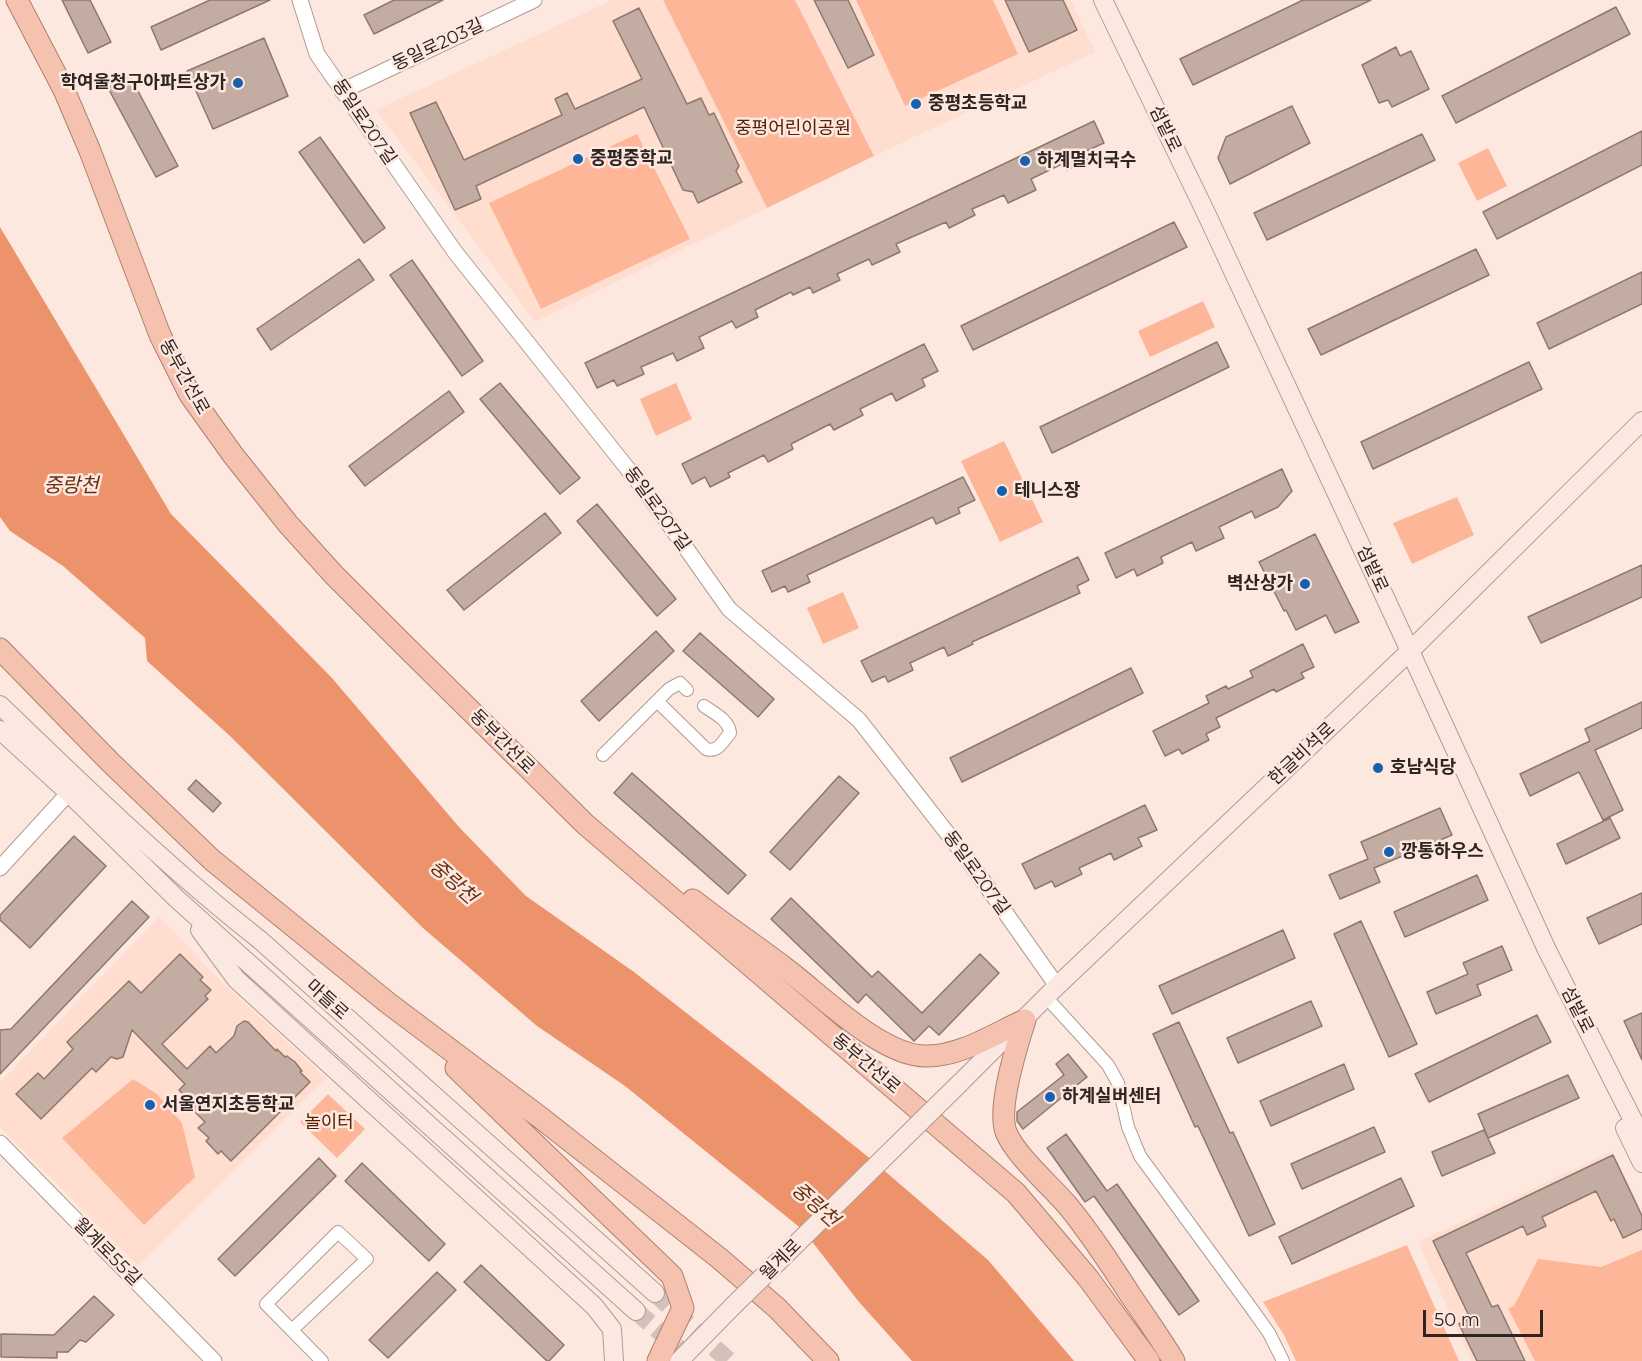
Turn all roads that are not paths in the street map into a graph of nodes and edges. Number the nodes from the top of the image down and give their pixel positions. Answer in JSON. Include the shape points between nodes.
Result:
{"nodes":[{"id":1,"x":17,"y":0,"type":"edge"},
{"id":2,"x":300,"y":0,"type":"edge"},
{"id":3,"x":534,"y":0,"type":"edge"},
{"id":4,"x":1103,"y":0,"type":"edge"},
{"id":5,"x":342,"y":91,"type":"junction"},
{"id":6,"x":1642,"y":421,"type":"edge"},
{"id":7,"x":0,"y":649,"type":"edge"},
{"id":8,"x":1410,"y":651,"type":"junction"},
{"id":9,"x":687,"y":690,"type":"dead end"},
{"id":10,"x":658,"y":702,"type":"junction"},
{"id":11,"x":0,"y":705,"type":"edge"},
{"id":12,"x":704,"y":706,"type":"dead end"},
{"id":13,"x":0,"y":730,"type":"edge"},
{"id":14,"x":603,"y":755,"type":"dead end"},
{"id":15,"x":74,"y":787,"type":"junction"},
{"id":16,"x":585,"y":824,"type":"junction"},
{"id":17,"x":0,"y":868,"type":"edge"},
{"id":18,"x":177,"y":899,"type":"junction"},
{"id":19,"x":1546,"y":950,"type":"junction"},
{"id":20,"x":1052,"y":991,"type":"junction"},
{"id":21,"x":388,"y":1003,"type":"junction"},
{"id":22,"x":1024,"y":1020,"type":"junction"},
{"id":23,"x":960,"y":1083,"type":"joint"},
{"id":24,"x":541,"y":1118,"type":"junction"},
{"id":25,"x":1642,"y":1118,"type":"edge"},
{"id":26,"x":1642,"y":1138,"type":"edge"},
{"id":27,"x":0,"y":1143,"type":"edge"},
{"id":28,"x":1642,"y":1163,"type":"edge"},
{"id":29,"x":655,"y":1293,"type":"tunnel mouth"},
{"id":30,"x":636,"y":1311,"type":"tunnel mouth"},
{"id":31,"x":292,"y":1330,"type":"junction"},
{"id":32,"x":214,"y":1361,"type":"edge"},
{"id":33,"x":322,"y":1361,"type":"edge"},
{"id":34,"x":614,"y":1361,"type":"edge"},
{"id":35,"x":658,"y":1361,"type":"edge"},
{"id":36,"x":679,"y":1361,"type":"edge"},
{"id":37,"x":808,"y":1361,"type":"edge"},
{"id":38,"x":828,"y":1361,"type":"edge"},
{"id":39,"x":1149,"y":1361,"type":"edge"},
{"id":40,"x":1174,"y":1361,"type":"edge"},
{"id":41,"x":1283,"y":1361,"type":"edge"}],
"edges":[{"from":1,"to":16,"type":"highway","name":"동부간선로","via":[[64,90],[160,335],[190,395],[288,524],[334,575]]},
{"from":2,"to":5,"type":"street","name":"동일로207길","via":[[317,54]]},
{"from":3,"to":5,"type":"street","name":"동일로203길"},
{"from":4,"to":8,"type":"main road","name":"섬밭로"},
{"from":5,"to":20,"type":"street","name":"동일로207길","via":[[454,252],[647,493],[729,609],[859,720],[969,861]]},
{"from":6,"to":8,"type":"main road","name":"한글비석로"},
{"from":7,"to":21,"type":"highway","via":[[212,860]]},
{"from":8,"to":19,"type":"main road","name":"섬밭로"},
{"from":8,"to":20,"type":"main road","name":"한글비석로"},
{"from":9,"to":10,"type":"street","via":[[678,683]]},
{"from":10,"to":12,"type":"street","via":[[712,751],[730,729]]},
{"from":10,"to":14,"type":"street"},
{"from":11,"to":15,"type":"main road","name":"마들로"},
{"from":13,"to":15,"type":"main road","name":"마들로"},
{"from":15,"to":17,"type":"street"},
{"from":15,"to":18,"type":"main road","name":"마들로"},
{"from":15,"to":29,"type":"main road","name":"마들로","via":[[260,940]]},
{"from":16,"to":22,"type":"highway","via":[[640,857],[864,1030],[899,1052],[926,1056],[953,1053]]},
{"from":16,"to":39,"type":"highway","name":"동부간선로","via":[[1016,1193],[1088,1278]]},
{"from":18,"to":30,"type":"main road","name":"마들로"},
{"from":18,"to":34,"type":"main road","via":[[236,979],[594,1306],[612,1329]]},
{"from":19,"to":25,"type":"main road","via":[[1564,960]]},
{"from":19,"to":26,"type":"main road","name":"섬밭로"},
{"from":19,"to":28,"type":"main road","via":[[1548,976]]},
{"from":20,"to":22,"type":"main road","name":"한글비석로"},
{"from":20,"to":41,"type":"street","via":[[1118,1083],[1128,1127],[1140,1156],[1269,1333]]},
{"from":21,"to":24,"type":"highway"},
{"from":21,"to":35,"type":"highway","via":[[672,1276],[683,1308]]},
{"from":22,"to":23,"type":"main road","name":"한글비석로"},
{"from":22,"to":40,"type":"highway","via":[[1007,1093],[1006,1132],[1095,1240]]},
{"from":23,"to":36,"type":"main road","name":"월계로","bridge":true},
{"from":24,"to":37,"type":"highway","via":[[567,1150],[714,1270]]},
{"from":24,"to":38,"type":"highway","via":[[738,1274]]},
{"from":27,"to":32,"type":"street","name":"월계로55길"},
{"from":31,"to":31,"type":"street","via":[[266,1304],[338,1232],[367,1260]]},
{"from":31,"to":33,"type":"street"}]}
